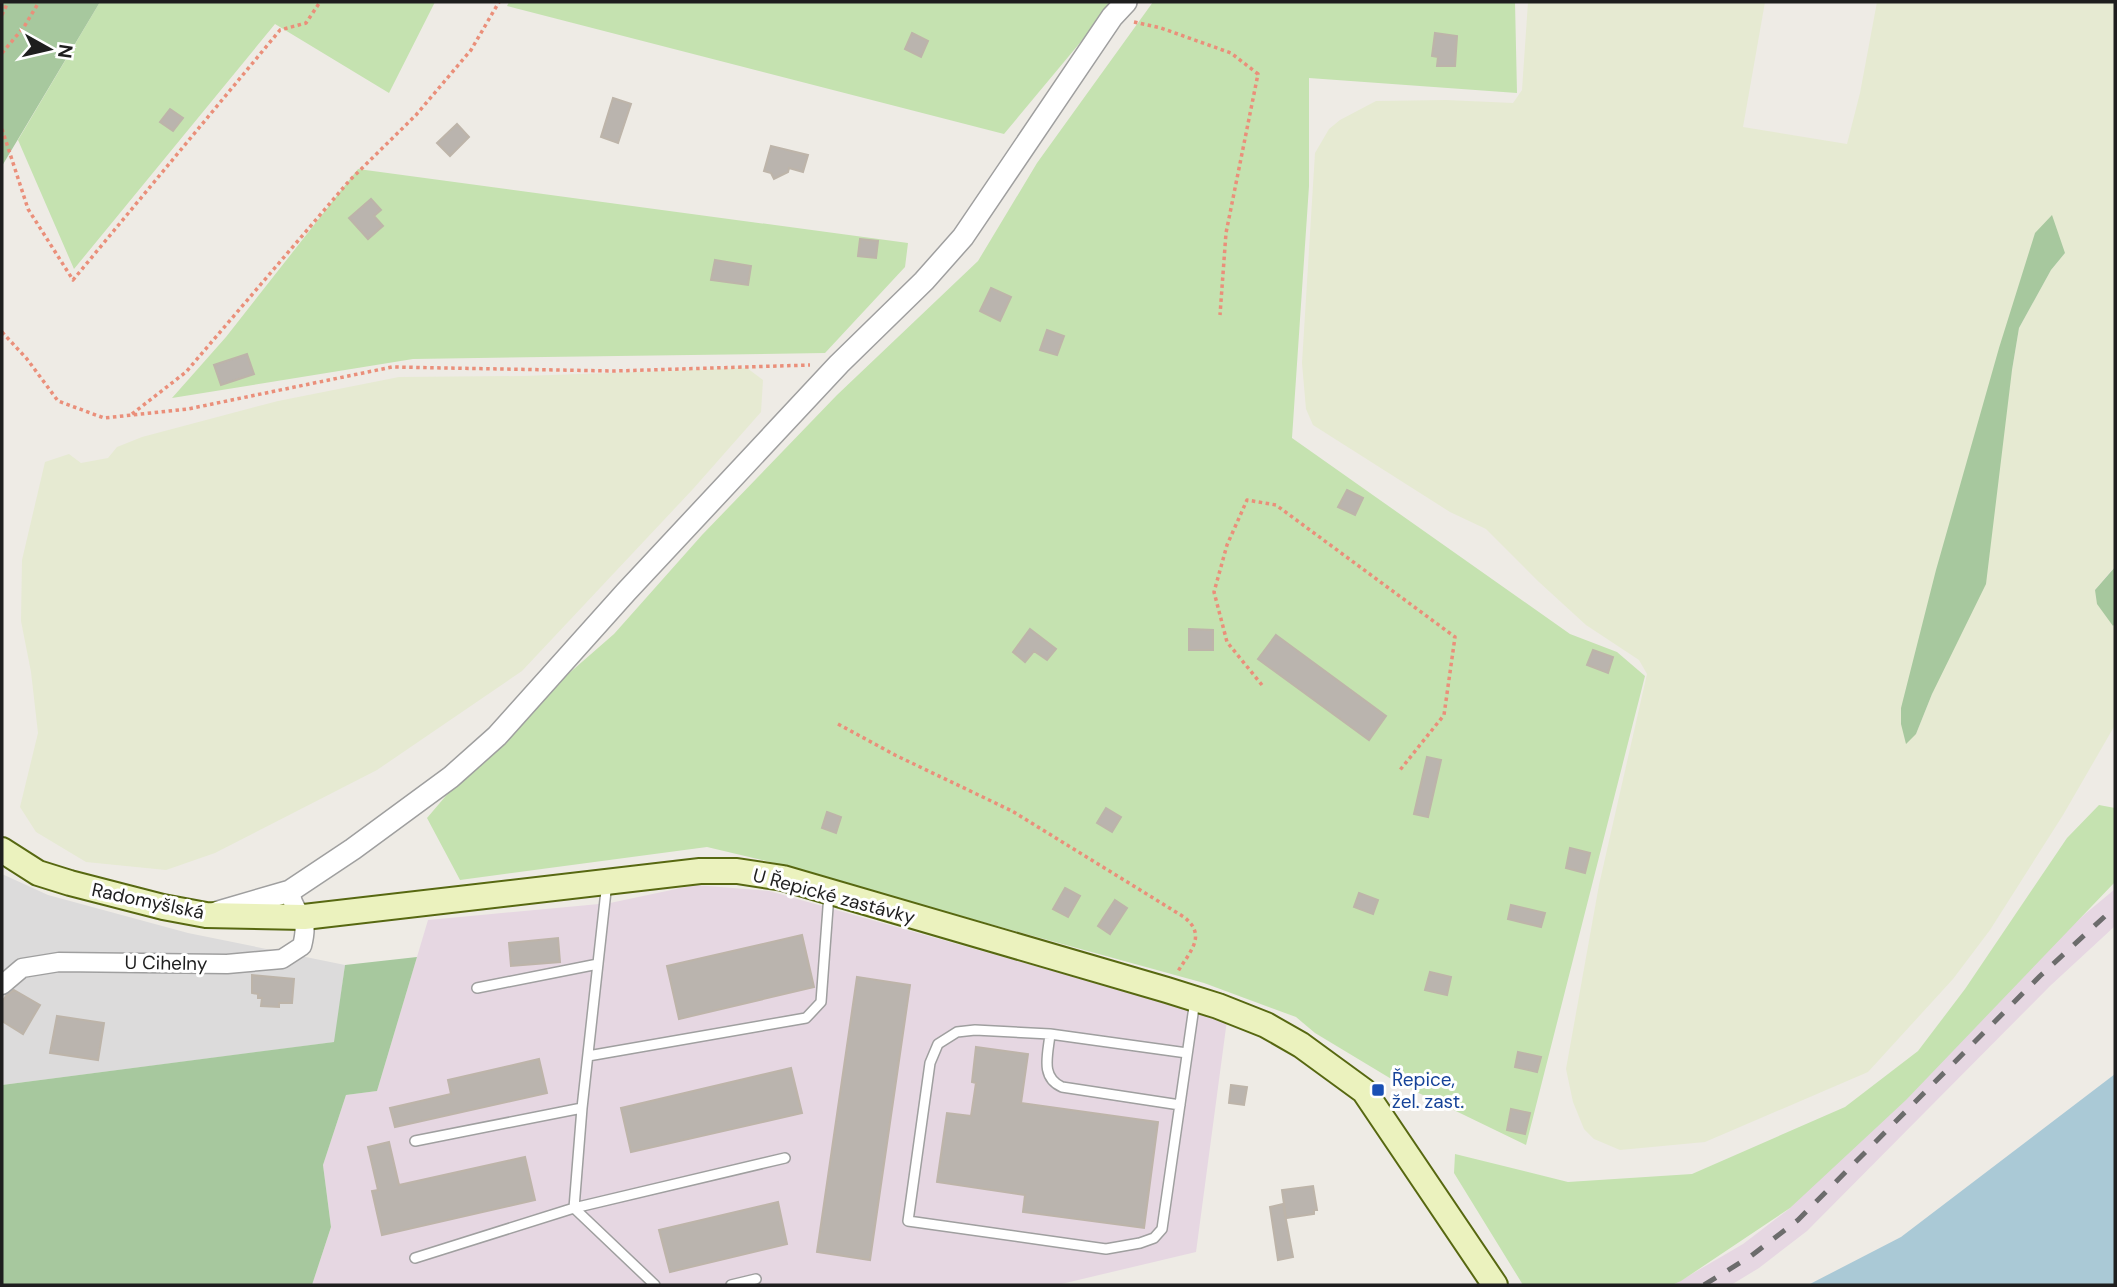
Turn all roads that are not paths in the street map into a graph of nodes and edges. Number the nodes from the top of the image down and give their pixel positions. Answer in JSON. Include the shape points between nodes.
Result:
{"nodes":[{"id":1,"x":1119,"y":9,"type":"edge"},
{"id":2,"x":2,"y":849,"type":"edge"},
{"id":3,"x":607,"y":881,"type":"junction"},
{"id":4,"x":290,"y":891,"type":"junction"},
{"id":5,"x":830,"y":892,"type":"junction"},
{"id":6,"x":206,"y":915,"type":"junction"},
{"id":7,"x":304,"y":917,"type":"junction"},
{"id":8,"x":598,"y":964,"type":"junction"},
{"id":9,"x":2,"y":985,"type":"edge"},
{"id":10,"x":477,"y":988,"type":"dead end"},
{"id":11,"x":1195,"y":999,"type":"junction"},
{"id":12,"x":1050,"y":1034,"type":"junction"},
{"id":13,"x":1187,"y":1053,"type":"junction"},
{"id":14,"x":588,"y":1056,"type":"junction"},
{"id":15,"x":1180,"y":1105,"type":"junction"},
{"id":16,"x":582,"y":1108,"type":"junction"},
{"id":17,"x":415,"y":1141,"type":"dead end"},
{"id":18,"x":785,"y":1158,"type":"dead end"},
{"id":19,"x":574,"y":1208,"type":"junction"},
{"id":20,"x":415,"y":1258,"type":"dead end"},
{"id":21,"x":756,"y":1279,"type":"dead end"},
{"id":22,"x":654,"y":1285,"type":"edge"},
{"id":23,"x":731,"y":1285,"type":"edge"},
{"id":24,"x":1495,"y":1285,"type":"edge"}],
"edges":[{"from":1,"to":4,"type":"street","via":[[963,237],[626,592],[497,736],[451,777]]},
{"from":2,"to":6,"type":"main road","name":"Radomyšlská","via":[[38,873]]},
{"from":3,"to":5,"type":"main road","name":"U Řepické zastávky","via":[[737,871]]},
{"from":3,"to":7,"type":"main road","name":"U Řepické zastávky"},
{"from":3,"to":8,"type":"lane"},
{"from":4,"to":6,"type":"street"},
{"from":4,"to":7,"type":"street","via":[[292,904]]},
{"from":5,"to":11,"type":"main road","name":"U Řepické zastávky"},
{"from":5,"to":14,"type":"lane","via":[[821,1002],[806,1018]]},
{"from":6,"to":7,"type":"main road","name":"Radomyšlská"},
{"from":7,"to":9,"type":"street","name":"U Cihelny","via":[[302,946],[282,959],[227,964],[59,962],[22,968]]},
{"from":8,"to":10,"type":"lane"},
{"from":8,"to":14,"type":"lane"},
{"from":11,"to":13,"type":"lane"},
{"from":11,"to":24,"type":"main road","name":"U Řepické zastávky","via":[[1266,1025],[1364,1091]]},
{"from":12,"to":13,"type":"lane"},
{"from":12,"to":15,"type":"lane","via":[[1046,1073],[1052,1083]]},
{"from":12,"to":15,"type":"lane","via":[[957,1032],[939,1044],[930,1063],[908,1221],[1106,1249],[1154,1238],[1162,1229]]},
{"from":13,"to":15,"type":"lane"},
{"from":14,"to":16,"type":"lane"},
{"from":16,"to":17,"type":"lane"},
{"from":16,"to":19,"type":"lane"},
{"from":18,"to":19,"type":"lane"},
{"from":19,"to":20,"type":"lane"},
{"from":19,"to":22,"type":"lane"},
{"from":21,"to":23,"type":"lane"}]}
